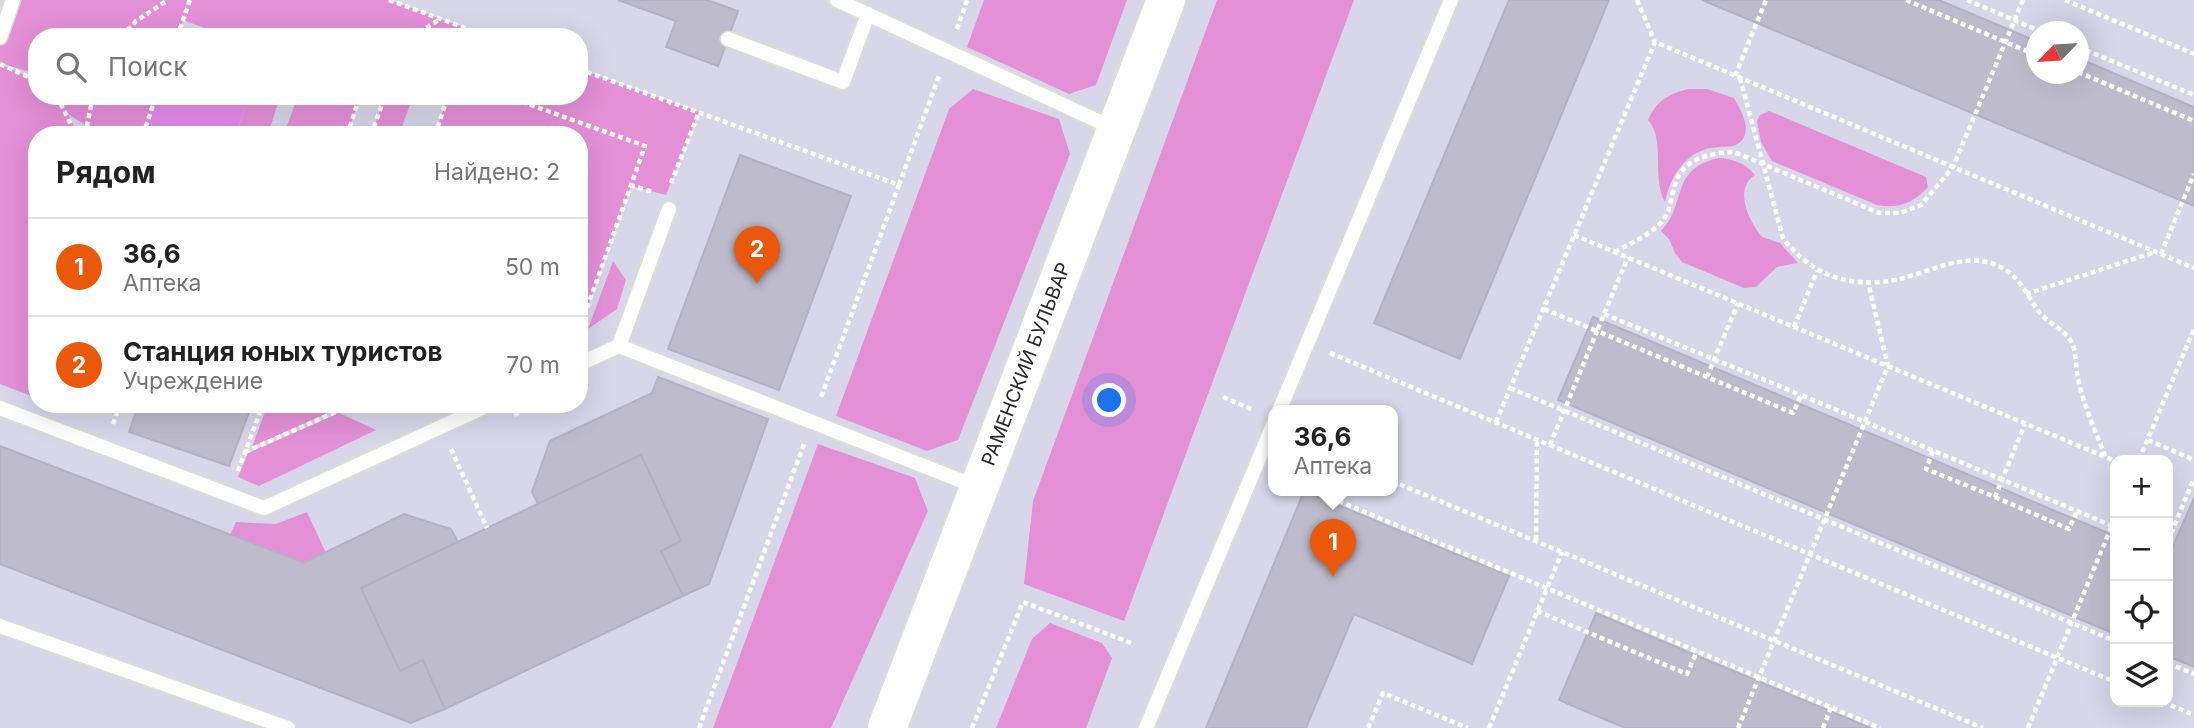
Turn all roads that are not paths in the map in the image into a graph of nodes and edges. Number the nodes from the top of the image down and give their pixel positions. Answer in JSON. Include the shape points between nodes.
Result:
{"nodes":[{"id":1,"x":13,"y":0,"type":"edge"},
{"id":2,"x":837,"y":0,"type":"edge"},
{"id":3,"x":1166,"y":0,"type":"edge"},
{"id":4,"x":1451,"y":0,"type":"edge"},
{"id":5,"x":868,"y":15,"type":"junction"},
{"id":6,"x":0,"y":37,"type":"edge"},
{"id":7,"x":728,"y":39,"type":"dead end"},
{"id":8,"x":1116,"y":130,"type":"junction"},
{"id":9,"x":668,"y":202,"type":"road end"},
{"id":10,"x":619,"y":346,"type":"junction"},
{"id":11,"x":588,"y":360,"type":"edge"},
{"id":12,"x":1281,"y":405,"type":"edge"},
{"id":13,"x":0,"y":408,"type":"edge"},
{"id":14,"x":471,"y":413,"type":"edge"},
{"id":15,"x":1268,"y":435,"type":"edge"},
{"id":16,"x":978,"y":488,"type":"junction"},
{"id":17,"x":0,"y":626,"type":"edge"},
{"id":18,"x":288,"y":728,"type":"edge"},
{"id":19,"x":887,"y":728,"type":"edge"},
{"id":20,"x":1146,"y":728,"type":"edge"}],
"edges":[{"from":1,"to":6,"type":"lane"},
{"from":2,"to":5,"type":"lane"},
{"from":3,"to":8,"type":"street","name":"РАМЕНСКИЙ БУЛЬВАР"},
{"from":4,"to":12,"type":"lane"},
{"from":5,"to":7,"type":"lane","via":[[843,82]]},
{"from":5,"to":8,"type":"lane"},
{"from":8,"to":16,"type":"street","name":"РАМЕНСКИЙ БУЛЬВАР"},
{"from":9,"to":10,"type":"lane"},
{"from":10,"to":11,"type":"lane"},
{"from":10,"to":16,"type":"lane"},
{"from":13,"to":14,"type":"lane","via":[[264,508]]},
{"from":15,"to":20,"type":"lane"},
{"from":16,"to":19,"type":"street","name":"РАМЕНСКИЙ БУЛЬВАР"},
{"from":17,"to":18,"type":"lane"}]}
